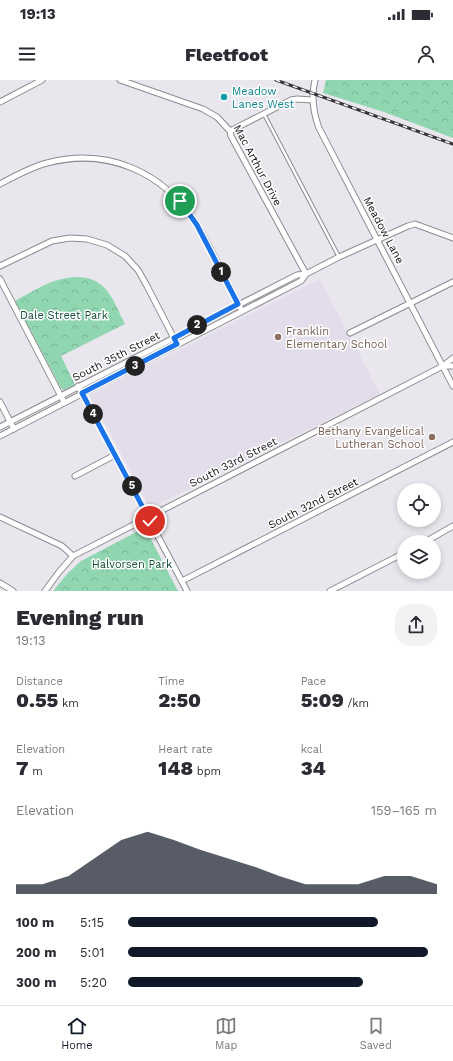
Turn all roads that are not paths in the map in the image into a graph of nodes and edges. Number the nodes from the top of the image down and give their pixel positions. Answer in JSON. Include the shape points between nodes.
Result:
{"nodes":[{"id":1,"x":42,"y":80,"type":"edge"},
{"id":2,"x":120,"y":80,"type":"edge"},
{"id":3,"x":315,"y":80,"type":"edge"},
{"id":4,"x":312,"y":100,"type":"junction"},
{"id":5,"x":0,"y":102,"type":"edge"},
{"id":6,"x":264,"y":114,"type":"junction"},
{"id":7,"x":230,"y":131,"type":"junction"},
{"id":8,"x":0,"y":184,"type":"edge"},
{"id":9,"x":453,"y":238,"type":"edge"},
{"id":10,"x":377,"y":240,"type":"junction"},
{"id":11,"x":339,"y":257,"type":"junction"},
{"id":12,"x":0,"y":266,"type":"edge"},
{"id":13,"x":306,"y":274,"type":"junction"},
{"id":14,"x":0,"y":279,"type":"edge"},
{"id":15,"x":453,"y":282,"type":"edge"},
{"id":16,"x":410,"y":302,"type":"junction"},
{"id":17,"x":238,"y":304,"type":"junction"},
{"id":18,"x":242,"y":311,"type":"junction"},
{"id":19,"x":350,"y":333,"type":"dead end"},
{"id":20,"x":174,"y":338,"type":"junction"},
{"id":21,"x":177,"y":344,"type":"junction"},
{"id":22,"x":453,"y":358,"type":"edge"},
{"id":23,"x":443,"y":366,"type":"junction"},
{"id":24,"x":453,"y":366,"type":"edge"},
{"id":25,"x":78,"y":386,"type":"junction"},
{"id":26,"x":453,"y":386,"type":"edge"},
{"id":27,"x":82,"y":393,"type":"junction"},
{"id":28,"x":61,"y":395,"type":"junction"},
{"id":29,"x":0,"y":402,"type":"edge"},
{"id":30,"x":64,"y":402,"type":"junction"},
{"id":31,"x":10,"y":421,"type":"junction"},
{"id":32,"x":0,"y":427,"type":"edge"},
{"id":33,"x":14,"y":429,"type":"junction"},
{"id":34,"x":0,"y":436,"type":"edge"},
{"id":35,"x":453,"y":442,"type":"edge"},
{"id":36,"x":115,"y":455,"type":"junction"},
{"id":37,"x":75,"y":476,"type":"dead end"},
{"id":38,"x":0,"y":517,"type":"edge"},
{"id":39,"x":148,"y":517,"type":"junction"},
{"id":40,"x":453,"y":526,"type":"edge"},
{"id":41,"x":437,"y":535,"type":"edge"},
{"id":42,"x":73,"y":556,"type":"junction"},
{"id":43,"x":397,"y":557,"type":"edge"},
{"id":44,"x":182,"y":581,"type":"junction"},
{"id":45,"x":0,"y":583,"type":"edge"},
{"id":46,"x":13,"y":591,"type":"edge"},
{"id":47,"x":45,"y":591,"type":"edge"},
{"id":48,"x":187,"y":591,"type":"edge"},
{"id":49,"x":330,"y":591,"type":"edge"}],
"edges":[{"from":1,"to":5,"type":"street"},
{"from":2,"to":7,"type":"street","name":"Mac Arthur Drive","via":[[203,109],[217,116]]},
{"from":3,"to":4,"type":"street","name":"Meadow Lane"},
{"from":4,"to":6,"type":"street","via":[[297,99]]},
{"from":4,"to":10,"type":"street","name":"Meadow Lane","via":[[319,128]]},
{"from":6,"to":7,"type":"street"},
{"from":6,"to":11,"type":"lane"},
{"from":7,"to":13,"type":"street","name":"Mac Arthur Drive"},
{"from":8,"to":17,"type":"street","via":[[46,163],[88,158],[111,161],[150,177],[180,201],[197,225]]},
{"from":9,"to":10,"type":"street","name":"South 35th Street","via":[[415,224]]},
{"from":10,"to":11,"type":"street","name":"South 35th Street"},
{"from":10,"to":16,"type":"street","name":"Meadow Lane"},
{"from":11,"to":13,"type":"street","name":"South 35th Street"},
{"from":12,"to":20,"type":"street","via":[[52,241],[87,239],[107,245],[125,256],[138,270]]},
{"from":13,"to":17,"type":"street","name":"South 35th Street","via":[[297,275]]},
{"from":13,"to":18,"type":"street","name":"South 35th Street","via":[[301,282]]},
{"from":14,"to":28,"type":"street"},
{"from":15,"to":16,"type":"street"},
{"from":16,"to":19,"type":"street"},
{"from":16,"to":23,"type":"street","name":"Meadow Lane"},
{"from":17,"to":18,"type":"street"},
{"from":17,"to":20,"type":"street","name":"South 35th Street"},
{"from":18,"to":21,"type":"street","name":"South 35th Street"},
{"from":20,"to":21,"type":"street"},
{"from":20,"to":25,"type":"street","name":"South 35th Street"},
{"from":21,"to":27,"type":"street","name":"South 35th Street"},
{"from":22,"to":23,"type":"street","name":"South 33rd Street"},
{"from":23,"to":24,"type":"street"},
{"from":23,"to":26,"type":"street","name":"Meadow Lane"},
{"from":23,"to":39,"type":"street","name":"South 33rd Street"},
{"from":25,"to":27,"type":"street"},
{"from":25,"to":28,"type":"street","name":"South 35th Street"},
{"from":27,"to":30,"type":"street","name":"South 35th Street"},
{"from":27,"to":36,"type":"street"},
{"from":28,"to":30,"type":"street"},
{"from":28,"to":31,"type":"street","name":"South 35th Street"},
{"from":29,"to":31,"type":"street"},
{"from":30,"to":33,"type":"street","name":"South 35th Street"},
{"from":31,"to":32,"type":"street","name":"South 35th Street"},
{"from":31,"to":33,"type":"street"},
{"from":33,"to":34,"type":"street","name":"South 35th Street"},
{"from":35,"to":44,"type":"street","name":"South 32nd Street"},
{"from":36,"to":37,"type":"street"},
{"from":36,"to":39,"type":"street"},
{"from":38,"to":42,"type":"street","via":[[62,546]]},
{"from":39,"to":42,"type":"street","name":"South 33rd Street"},
{"from":39,"to":44,"type":"street"},
{"from":40,"to":41,"type":"street"},
{"from":42,"to":47,"type":"street","name":"South 33rd Street"},
{"from":43,"to":49,"type":"street"},
{"from":44,"to":48,"type":"street"},
{"from":45,"to":46,"type":"street"}]}
